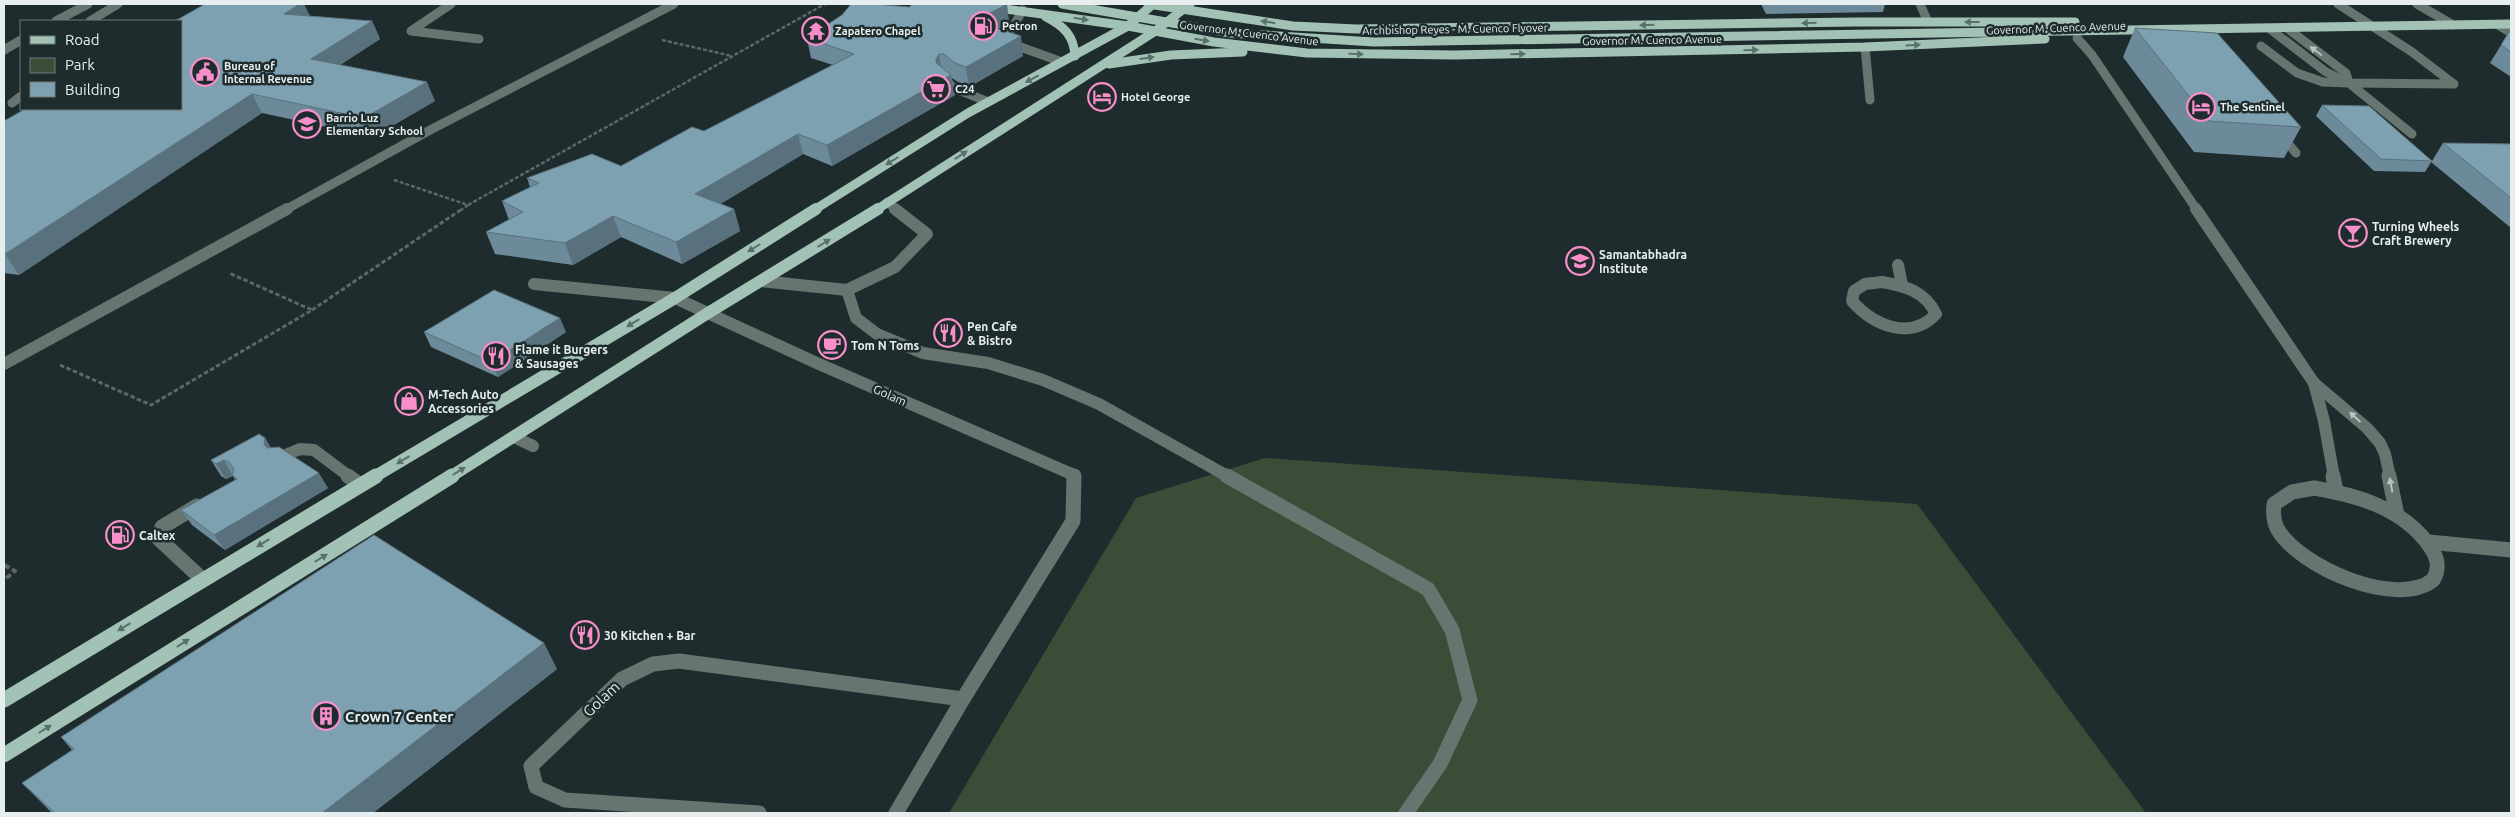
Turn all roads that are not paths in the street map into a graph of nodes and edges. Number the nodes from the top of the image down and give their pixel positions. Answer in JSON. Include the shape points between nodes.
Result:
{"nodes":[{"id":1,"x":88,"y":4,"type":"edge"},
{"id":2,"x":118,"y":4,"type":"edge"},
{"id":3,"x":451,"y":4,"type":"edge"},
{"id":4,"x":674,"y":4,"type":"edge"},
{"id":5,"x":969,"y":4,"type":"edge"},
{"id":6,"x":1062,"y":4,"type":"edge"},
{"id":7,"x":1148,"y":4,"type":"edge"},
{"id":8,"x":1153,"y":4,"type":"edge"},
{"id":9,"x":1920,"y":4,"type":"edge"},
{"id":10,"x":2338,"y":4,"type":"edge"},
{"id":11,"x":2417,"y":4,"type":"edge"},
{"id":12,"x":1187,"y":6,"type":"edge"},
{"id":13,"x":1033,"y":8,"type":"edge"},
{"id":14,"x":1019,"y":9,"type":"junction"},
{"id":15,"x":58,"y":20,"type":"edge"},
{"id":16,"x":92,"y":20,"type":"edge"},
{"id":17,"x":1928,"y":22,"type":"junction"},
{"id":18,"x":2511,"y":24,"type":"edge"},
{"id":19,"x":2453,"y":25,"type":"junction"},
{"id":20,"x":2498,"y":25,"type":"junction"},
{"id":21,"x":1128,"y":26,"type":"junction"},
{"id":22,"x":1317,"y":27,"type":"junction"},
{"id":23,"x":2371,"y":27,"type":"junction"},
{"id":24,"x":2270,"y":28,"type":"junction"},
{"id":25,"x":2287,"y":28,"type":"junction"},
{"id":26,"x":1154,"y":32,"type":"junction"},
{"id":27,"x":2186,"y":32,"type":"junction"},
{"id":28,"x":1851,"y":33,"type":"joint"},
{"id":29,"x":2511,"y":33,"type":"edge"},
{"id":30,"x":2078,"y":38,"type":"junction"},
{"id":31,"x":479,"y":39,"type":"dead end"},
{"id":32,"x":20,"y":41,"type":"edge"},
{"id":33,"x":2261,"y":46,"type":"dead end"},
{"id":34,"x":1865,"y":47,"type":"junction"},
{"id":35,"x":4,"y":50,"type":"edge"},
{"id":36,"x":1304,"y":53,"type":"junction"},
{"id":37,"x":1075,"y":56,"type":"junction"},
{"id":38,"x":1062,"y":62,"type":"junction"},
{"id":39,"x":1099,"y":67,"type":"junction"},
{"id":40,"x":945,"y":80,"type":"edge"},
{"id":41,"x":2349,"y":83,"type":"junction"},
{"id":42,"x":20,"y":97,"type":"edge"},
{"id":43,"x":1870,"y":100,"type":"dead end"},
{"id":44,"x":988,"y":102,"type":"junction"},
{"id":45,"x":12,"y":103,"type":"dead end"},
{"id":46,"x":2271,"y":124,"type":"edge"},
{"id":47,"x":2412,"y":134,"type":"dead end"},
{"id":48,"x":2296,"y":153,"type":"dead end"},
{"id":49,"x":887,"y":202,"type":"junction"},
{"id":50,"x":1898,"y":265,"type":"dead end"},
{"id":51,"x":761,"y":281,"type":"junction"},
{"id":52,"x":534,"y":284,"type":"dead end"},
{"id":53,"x":1902,"y":285,"type":"junction"},
{"id":54,"x":847,"y":290,"type":"junction"},
{"id":55,"x":675,"y":298,"type":"junction"},
{"id":56,"x":708,"y":313,"type":"junction"},
{"id":57,"x":4,"y":364,"type":"edge"},
{"id":58,"x":2314,"y":383,"type":"junction"},
{"id":59,"x":514,"y":437,"type":"junction"},
{"id":60,"x":533,"y":446,"type":"dead end"},
{"id":61,"x":280,"y":457,"type":"edge"},
{"id":62,"x":360,"y":485,"type":"junction"},
{"id":63,"x":2336,"y":491,"type":"junction"},
{"id":64,"x":210,"y":499,"type":"edge"},
{"id":65,"x":2397,"y":515,"type":"junction"},
{"id":66,"x":2429,"y":542,"type":"junction"},
{"id":67,"x":2511,"y":550,"type":"edge"},
{"id":68,"x":202,"y":579,"type":"junction"},
{"id":69,"x":963,"y":699,"type":"junction"},
{"id":70,"x":4,"y":700,"type":"edge"},
{"id":71,"x":4,"y":755,"type":"edge"},
{"id":72,"x":759,"y":813,"type":"edge"},
{"id":73,"x":896,"y":813,"type":"edge"},
{"id":74,"x":1406,"y":813,"type":"edge"}],
"edges":[{"from":1,"to":15,"type":"street"},
{"from":2,"to":16,"type":"street"},
{"from":3,"to":31,"type":"street","via":[[413,33]]},
{"from":4,"to":57,"type":"street","via":[[432,129]]},
{"from":5,"to":14,"type":"main road","name":"Governor M. Cuenco Avenue"},
{"from":6,"to":28,"type":"main road","name":"Archbishop Reyes - M. Cuenco Flyover","via":[[1230,33],[1310,40],[1450,41]]},
{"from":7,"to":8,"type":"main road","name":"Governor M. Cuenco Avenue"},
{"from":8,"to":12,"type":"main road","name":"Governor M. Cuenco Avenue"},
{"from":8,"to":21,"type":"main road"},
{"from":9,"to":17,"type":"street"},
{"from":10,"to":23,"type":"street"},
{"from":11,"to":19,"type":"street"},
{"from":22,"to":12,"type":"main road","name":"Governor M. Cuenco Avenue","one_way":true,"via":[[1293,26]]},
{"from":12,"to":26,"type":"main road"},
{"from":13,"to":14,"type":"main road","name":"Governor M. Cuenco Avenue"},
{"from":13,"to":21,"type":"main road","name":"Governor M. Cuenco Avenue","one_way":true},
{"from":13,"to":37,"type":"main road","via":[[1065,28],[1074,41]]},
{"from":14,"to":38,"type":"street","via":[[1004,41]]},
{"from":17,"to":22,"type":"main road","name":"Governor M. Cuenco Avenue","one_way":true,"via":[[1420,29]]},
{"from":27,"to":17,"type":"main road","name":"Governor M. Cuenco Avenue","one_way":true,"via":[[2132,22]]},
{"from":18,"to":20,"type":"main road","name":"Governor M. Cuenco Avenue"},
{"from":19,"to":20,"type":"main road","name":"Governor M. Cuenco Avenue"},
{"from":19,"to":23,"type":"main road","name":"Governor M. Cuenco Avenue"},
{"from":20,"to":29,"type":"street"},
{"from":21,"to":26,"type":"main road","name":"Governor M. Cuenco Avenue"},
{"from":21,"to":37,"type":"main road"},
{"from":22,"to":36,"type":"main road","via":[[1292,38]]},
{"from":23,"to":25,"type":"main road","name":"Governor M. Cuenco Avenue"},
{"from":23,"to":41,"type":"street","via":[[2412,52],[2454,84]]},
{"from":24,"to":25,"type":"main road","name":"Governor M. Cuenco Avenue"},
{"from":24,"to":27,"type":"main road","name":"Governor M. Cuenco Avenue"},
{"from":24,"to":41,"type":"street","via":[[2326,72]]},
{"from":41,"to":25,"type":"street","one_way":true,"via":[[2346,73]]},
{"from":26,"to":36,"type":"main road","name":"Governor M. Cuenco Avenue","one_way":true},
{"from":26,"to":39,"type":"main road"},
{"from":27,"to":28,"type":"main road","name":"Governor M. Cuenco Avenue"},
{"from":27,"to":30,"type":"main road","name":"Governor M. Cuenco Avenue"},
{"from":34,"to":30,"type":"main road","name":"Governor M. Cuenco Avenue","one_way":true},
{"from":30,"to":58,"type":"street"},
{"from":32,"to":35,"type":"street"},
{"from":33,"to":41,"type":"street","via":[[2297,73],[2323,82]]},
{"from":36,"to":34,"type":"main road","name":"Governor M. Cuenco Avenue","one_way":true,"via":[[1454,55]]},
{"from":34,"to":43,"type":"street"},
{"from":39,"to":36,"type":"main road","one_way":true,"via":[[1184,54]]},
{"from":37,"to":38,"type":"main road"},
{"from":38,"to":44,"type":"main road","one_way":true},
{"from":49,"to":39,"type":"main road","one_way":true},
{"from":40,"to":44,"type":"street","via":[[954,88]]},
{"from":41,"to":47,"type":"street"},
{"from":42,"to":45,"type":"street"},
{"from":44,"to":55,"type":"main road","one_way":true},
{"from":46,"to":48,"type":"street"},
{"from":51,"to":49,"type":"main road","one_way":true},
{"from":49,"to":54,"type":"street","via":[[927,234],[895,267]]},
{"from":50,"to":53,"type":"street"},
{"from":51,"to":54,"type":"street"},
{"from":51,"to":56,"type":"main road"},
{"from":52,"to":55,"type":"street","name":"Golam"},
{"from":53,"to":53,"type":"street","via":[[1920,293],[1932,304],[1936,314],[1930,324],[1915,329],[1895,328],[1875,322],[1859,312],[1852,301],[1854,291],[1864,284]]},
{"from":54,"to":74,"type":"street","via":[[856,318],[877,334],[923,353],[988,363],[1043,380],[1099,404],[1428,589],[1452,630],[1470,700],[1440,764]]},
{"from":55,"to":56,"type":"street","name":"Golam"},
{"from":55,"to":62,"type":"main road","one_way":true},
{"from":56,"to":59,"type":"main road"},
{"from":56,"to":69,"type":"street","name":"Golam","via":[[1074,476],[1073,521]]},
{"from":58,"to":63,"type":"street"},
{"from":65,"to":58,"type":"street","one_way":true,"via":[[2380,443]]},
{"from":59,"to":60,"type":"street"},
{"from":71,"to":59,"type":"main road","one_way":true},
{"from":61,"to":62,"type":"street","via":[[300,449],[314,450]]},
{"from":62,"to":68,"type":"main road","one_way":true},
{"from":63,"to":65,"type":"street","via":[[2378,504]]},
{"from":63,"to":66,"type":"street","via":[[2296,490],[2283,495],[2274,504],[2273,516],[2289,544],[2328,571],[2377,588],[2400,590],[2419,587],[2432,580],[2438,570],[2437,557]]},
{"from":64,"to":68,"type":"street","via":[[162,527],[159,539]]},
{"from":65,"to":66,"type":"street"},
{"from":66,"to":67,"type":"street"},
{"from":68,"to":70,"type":"main road","one_way":true},
{"from":69,"to":72,"type":"street","name":"Golam","via":[[680,661],[653,664],[622,679],[531,766],[536,787],[565,800]]},
{"from":69,"to":73,"type":"street"}]}
